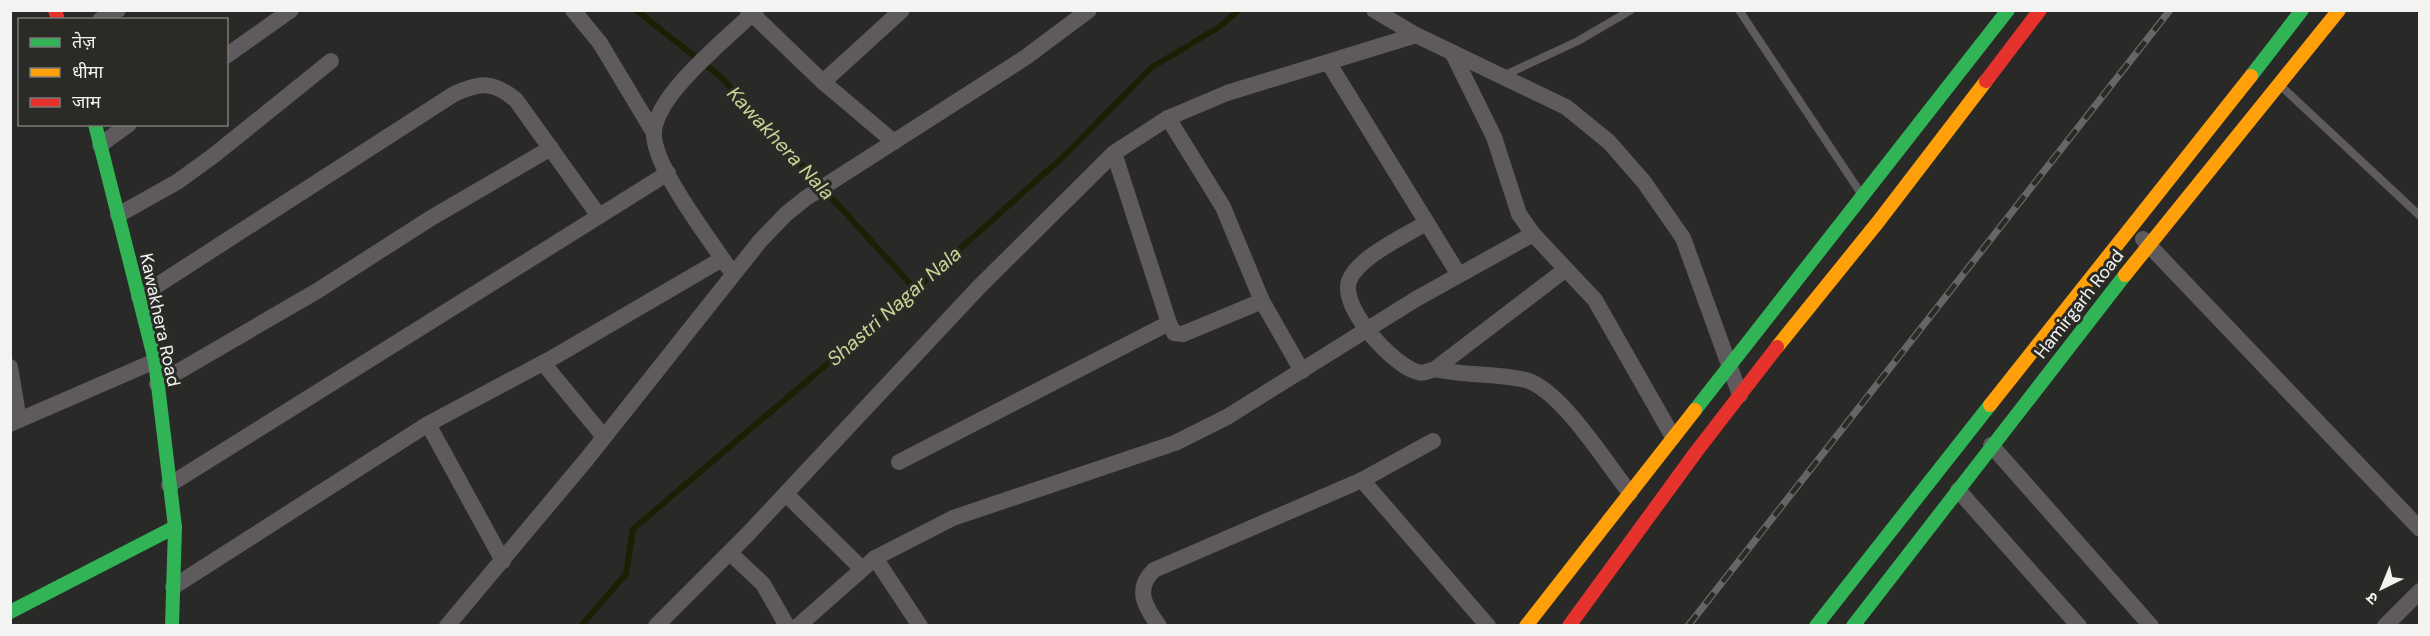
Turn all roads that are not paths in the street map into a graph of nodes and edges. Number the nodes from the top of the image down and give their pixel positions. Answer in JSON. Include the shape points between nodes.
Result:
{"nodes":[{"id":1,"x":118,"y":10,"type":"edge"},
{"id":2,"x":291,"y":10,"type":"edge"},
{"id":3,"x":573,"y":10,"type":"edge"},
{"id":4,"x":902,"y":10,"type":"edge"},
{"id":5,"x":1089,"y":10,"type":"edge"},
{"id":6,"x":1374,"y":10,"type":"edge"},
{"id":7,"x":1631,"y":10,"type":"edge"},
{"id":8,"x":1739,"y":10,"type":"edge"},
{"id":9,"x":2008,"y":10,"type":"edge"},
{"id":10,"x":2040,"y":10,"type":"edge"},
{"id":11,"x":2302,"y":10,"type":"edge"},
{"id":12,"x":2339,"y":10,"type":"edge"},
{"id":13,"x":752,"y":12,"type":"edge"},
{"id":14,"x":104,"y":18,"type":"edge"},
{"id":15,"x":1416,"y":35,"type":"junction"},
{"id":16,"x":1452,"y":52,"type":"junction"},
{"id":17,"x":228,"y":55,"type":"edge"},
{"id":18,"x":331,"y":61,"type":"dead end"},
{"id":19,"x":1328,"y":62,"type":"junction"},
{"id":20,"x":1502,"y":76,"type":"junction"},
{"id":21,"x":823,"y":82,"type":"junction"},
{"id":22,"x":2279,"y":85,"type":"junction"},
{"id":23,"x":1168,"y":118,"type":"junction"},
{"id":24,"x":95,"y":126,"type":"edge"},
{"id":25,"x":126,"y":126,"type":"edge"},
{"id":26,"x":654,"y":133,"type":"junction"},
{"id":27,"x":894,"y":142,"type":"junction"},
{"id":28,"x":100,"y":145,"type":"junction"},
{"id":29,"x":551,"y":148,"type":"junction"},
{"id":30,"x":1114,"y":153,"type":"junction"},
{"id":31,"x":668,"y":173,"type":"junction"},
{"id":32,"x":1862,"y":196,"type":"junction"},
{"id":33,"x":117,"y":215,"type":"junction"},
{"id":34,"x":599,"y":216,"type":"junction"},
{"id":35,"x":2420,"y":216,"type":"edge"},
{"id":36,"x":1426,"y":223,"type":"junction"},
{"id":37,"x":2133,"y":228,"type":"junction"},
{"id":38,"x":1533,"y":234,"type":"junction"},
{"id":39,"x":2148,"y":246,"type":"junction"},
{"id":40,"x":723,"y":259,"type":"junction"},
{"id":41,"x":1566,"y":269,"type":"junction"},
{"id":42,"x":733,"y":275,"type":"junction"},
{"id":43,"x":1459,"y":275,"type":"junction"},
{"id":44,"x":138,"y":297,"type":"junction"},
{"id":45,"x":1262,"y":301,"type":"junction"},
{"id":46,"x":1169,"y":323,"type":"junction"},
{"id":47,"x":1367,"y":330,"type":"junction"},
{"id":48,"x":155,"y":362,"type":"junction"},
{"id":49,"x":543,"y":363,"type":"junction"},
{"id":50,"x":1729,"y":366,"type":"junction"},
{"id":51,"x":10,"y":367,"type":"edge"},
{"id":52,"x":1435,"y":369,"type":"junction"},
{"id":53,"x":1302,"y":371,"type":"junction"},
{"id":54,"x":158,"y":384,"type":"junction"},
{"id":55,"x":1740,"y":395,"type":"junction"},
{"id":56,"x":15,"y":422,"type":"edge"},
{"id":57,"x":428,"y":424,"type":"junction"},
{"id":58,"x":604,"y":437,"type":"junction"},
{"id":59,"x":1673,"y":437,"type":"junction"},
{"id":60,"x":1433,"y":441,"type":"dead end"},
{"id":61,"x":1991,"y":444,"type":"junction"},
{"id":62,"x":899,"y":462,"type":"dead end"},
{"id":63,"x":1362,"y":480,"type":"junction"},
{"id":64,"x":170,"y":485,"type":"junction"},
{"id":65,"x":1958,"y":490,"type":"junction"},
{"id":66,"x":1630,"y":493,"type":"junction"},
{"id":67,"x":786,"y":494,"type":"junction"},
{"id":68,"x":175,"y":527,"type":"junction"},
{"id":69,"x":2420,"y":530,"type":"edge"},
{"id":70,"x":730,"y":553,"type":"junction"},
{"id":71,"x":875,"y":558,"type":"junction"},
{"id":72,"x":503,"y":561,"type":"junction"},
{"id":73,"x":862,"y":569,"type":"junction"},
{"id":74,"x":173,"y":587,"type":"junction"},
{"id":75,"x":2420,"y":591,"type":"edge"},
{"id":76,"x":10,"y":612,"type":"edge"},
{"id":77,"x":172,"y":626,"type":"edge"},
{"id":78,"x":447,"y":626,"type":"edge"},
{"id":79,"x":656,"y":626,"type":"edge"},
{"id":80,"x":787,"y":626,"type":"edge"},
{"id":81,"x":798,"y":626,"type":"edge"},
{"id":82,"x":920,"y":626,"type":"edge"},
{"id":83,"x":1159,"y":626,"type":"edge"},
{"id":84,"x":1488,"y":626,"type":"edge"},
{"id":85,"x":1526,"y":626,"type":"edge"},
{"id":86,"x":1569,"y":626,"type":"edge"},
{"id":87,"x":1816,"y":626,"type":"edge"},
{"id":88,"x":1853,"y":626,"type":"edge"},
{"id":89,"x":2079,"y":626,"type":"edge"},
{"id":90,"x":2151,"y":626,"type":"edge"},
{"id":91,"x":2385,"y":626,"type":"edge"}],
"edges":[{"from":1,"to":14,"type":"street"},
{"from":2,"to":17,"type":"street"},
{"from":3,"to":26,"type":"street","via":[[600,43]]},
{"from":4,"to":21,"type":"street"},
{"from":5,"to":27,"type":"street","via":[[1026,57]]},
{"from":6,"to":15,"type":"street"},
{"from":7,"to":20,"type":"lane","via":[[1578,41]]},
{"from":8,"to":32,"type":"lane"},
{"from":9,"to":32,"type":"street"},
{"from":10,"to":55,"type":"street"},
{"from":11,"to":37,"type":"street","name":"Hamirgarh Road"},
{"from":12,"to":22,"type":"street","name":"Hamirgarh Road"},
{"from":13,"to":21,"type":"street"},
{"from":13,"to":26,"type":"street","via":[[669,96]]},
{"from":15,"to":16,"type":"street"},
{"from":15,"to":19,"type":"street"},
{"from":16,"to":20,"type":"street"},
{"from":16,"to":38,"type":"street","via":[[1494,137],[1520,214]]},
{"from":18,"to":33,"type":"street","via":[[177,182]]},
{"from":19,"to":23,"type":"street","via":[[1236,90]]},
{"from":19,"to":36,"type":"street"},
{"from":20,"to":50,"type":"street","via":[[1566,107],[1609,142],[1644,182],[1683,238]]},
{"from":21,"to":27,"type":"street"},
{"from":22,"to":35,"type":"lane"},
{"from":22,"to":39,"type":"street","name":"Hamirgarh Road"},
{"from":23,"to":30,"type":"street"},
{"from":23,"to":45,"type":"street","via":[[1223,207]]},
{"from":24,"to":28,"type":"street","name":"Kawakhera Road"},
{"from":25,"to":28,"type":"street"},
{"from":26,"to":31,"type":"street","via":[[659,157]]},
{"from":27,"to":42,"type":"street","via":[[786,214]]},
{"from":28,"to":33,"type":"street","name":"Kawakhera Road"},
{"from":29,"to":34,"type":"street"},
{"from":29,"to":44,"type":"street","via":[[508,93],[486,84],[474,85],[454,94]]},
{"from":29,"to":54,"type":"street"},
{"from":30,"to":46,"type":"street"},
{"from":30,"to":67,"type":"street","via":[[978,288]]},
{"from":31,"to":34,"type":"street"},
{"from":31,"to":40,"type":"street"},
{"from":32,"to":50,"type":"street"},
{"from":33,"to":44,"type":"street","name":"Kawakhera Road"},
{"from":34,"to":64,"type":"street"},
{"from":36,"to":43,"type":"street"},
{"from":36,"to":47,"type":"street","via":[[1366,260],[1351,277],[1349,297]]},
{"from":37,"to":39,"type":"street"},
{"from":37,"to":87,"type":"street","name":"Hamirgarh Road","via":[[1934,473]]},
{"from":38,"to":41,"type":"street"},
{"from":38,"to":43,"type":"street"},
{"from":39,"to":61,"type":"street","name":"Hamirgarh Road"},
{"from":39,"to":69,"type":"street"},
{"from":40,"to":42,"type":"street"},
{"from":40,"to":49,"type":"street"},
{"from":41,"to":52,"type":"street"},
{"from":41,"to":59,"type":"street","via":[[1610,323]]},
{"from":42,"to":58,"type":"street"},
{"from":43,"to":47,"type":"street"},
{"from":44,"to":48,"type":"street","name":"Kawakhera Road"},
{"from":45,"to":46,"type":"street","via":[[1182,334],[1174,333]]},
{"from":45,"to":53,"type":"street"},
{"from":46,"to":62,"type":"street"},
{"from":47,"to":52,"type":"street","via":[[1406,366],[1424,373]]},
{"from":47,"to":53,"type":"street"},
{"from":48,"to":54,"type":"street","name":"Kawakhera Road"},
{"from":48,"to":56,"type":"street"},
{"from":49,"to":57,"type":"street"},
{"from":49,"to":58,"type":"street"},
{"from":50,"to":55,"type":"street"},
{"from":50,"to":59,"type":"street"},
{"from":51,"to":56,"type":"street"},
{"from":52,"to":66,"type":"street","via":[[1458,375],[1510,377],[1545,389],[1561,403]]},
{"from":53,"to":71,"type":"street","via":[[1227,417],[1175,443],[953,518]]},
{"from":54,"to":64,"type":"street","name":"Kawakhera Road"},
{"from":55,"to":86,"type":"street"},
{"from":57,"to":72,"type":"street"},
{"from":57,"to":74,"type":"street"},
{"from":58,"to":72,"type":"street"},
{"from":59,"to":66,"type":"street"},
{"from":60,"to":63,"type":"street"},
{"from":61,"to":65,"type":"street","name":"Hamirgarh Road"},
{"from":61,"to":90,"type":"street"},
{"from":63,"to":83,"type":"street","via":[[1154,570],[1146,577],[1143,595]]},
{"from":63,"to":84,"type":"street"},
{"from":64,"to":68,"type":"street","name":"Kawakhera Road"},
{"from":65,"to":88,"type":"street","name":"Hamirgarh Road"},
{"from":65,"to":89,"type":"street"},
{"from":66,"to":85,"type":"street"},
{"from":67,"to":70,"type":"street"},
{"from":67,"to":73,"type":"street"},
{"from":68,"to":74,"type":"street","name":"Kawakhera Road"},
{"from":68,"to":76,"type":"street"},
{"from":70,"to":79,"type":"street"},
{"from":70,"to":80,"type":"street","via":[[763,584]]},
{"from":71,"to":73,"type":"street"},
{"from":71,"to":82,"type":"street"},
{"from":72,"to":78,"type":"street"},
{"from":73,"to":81,"type":"street"},
{"from":74,"to":77,"type":"street","name":"Kawakhera Road"},
{"from":75,"to":91,"type":"street"}]}
